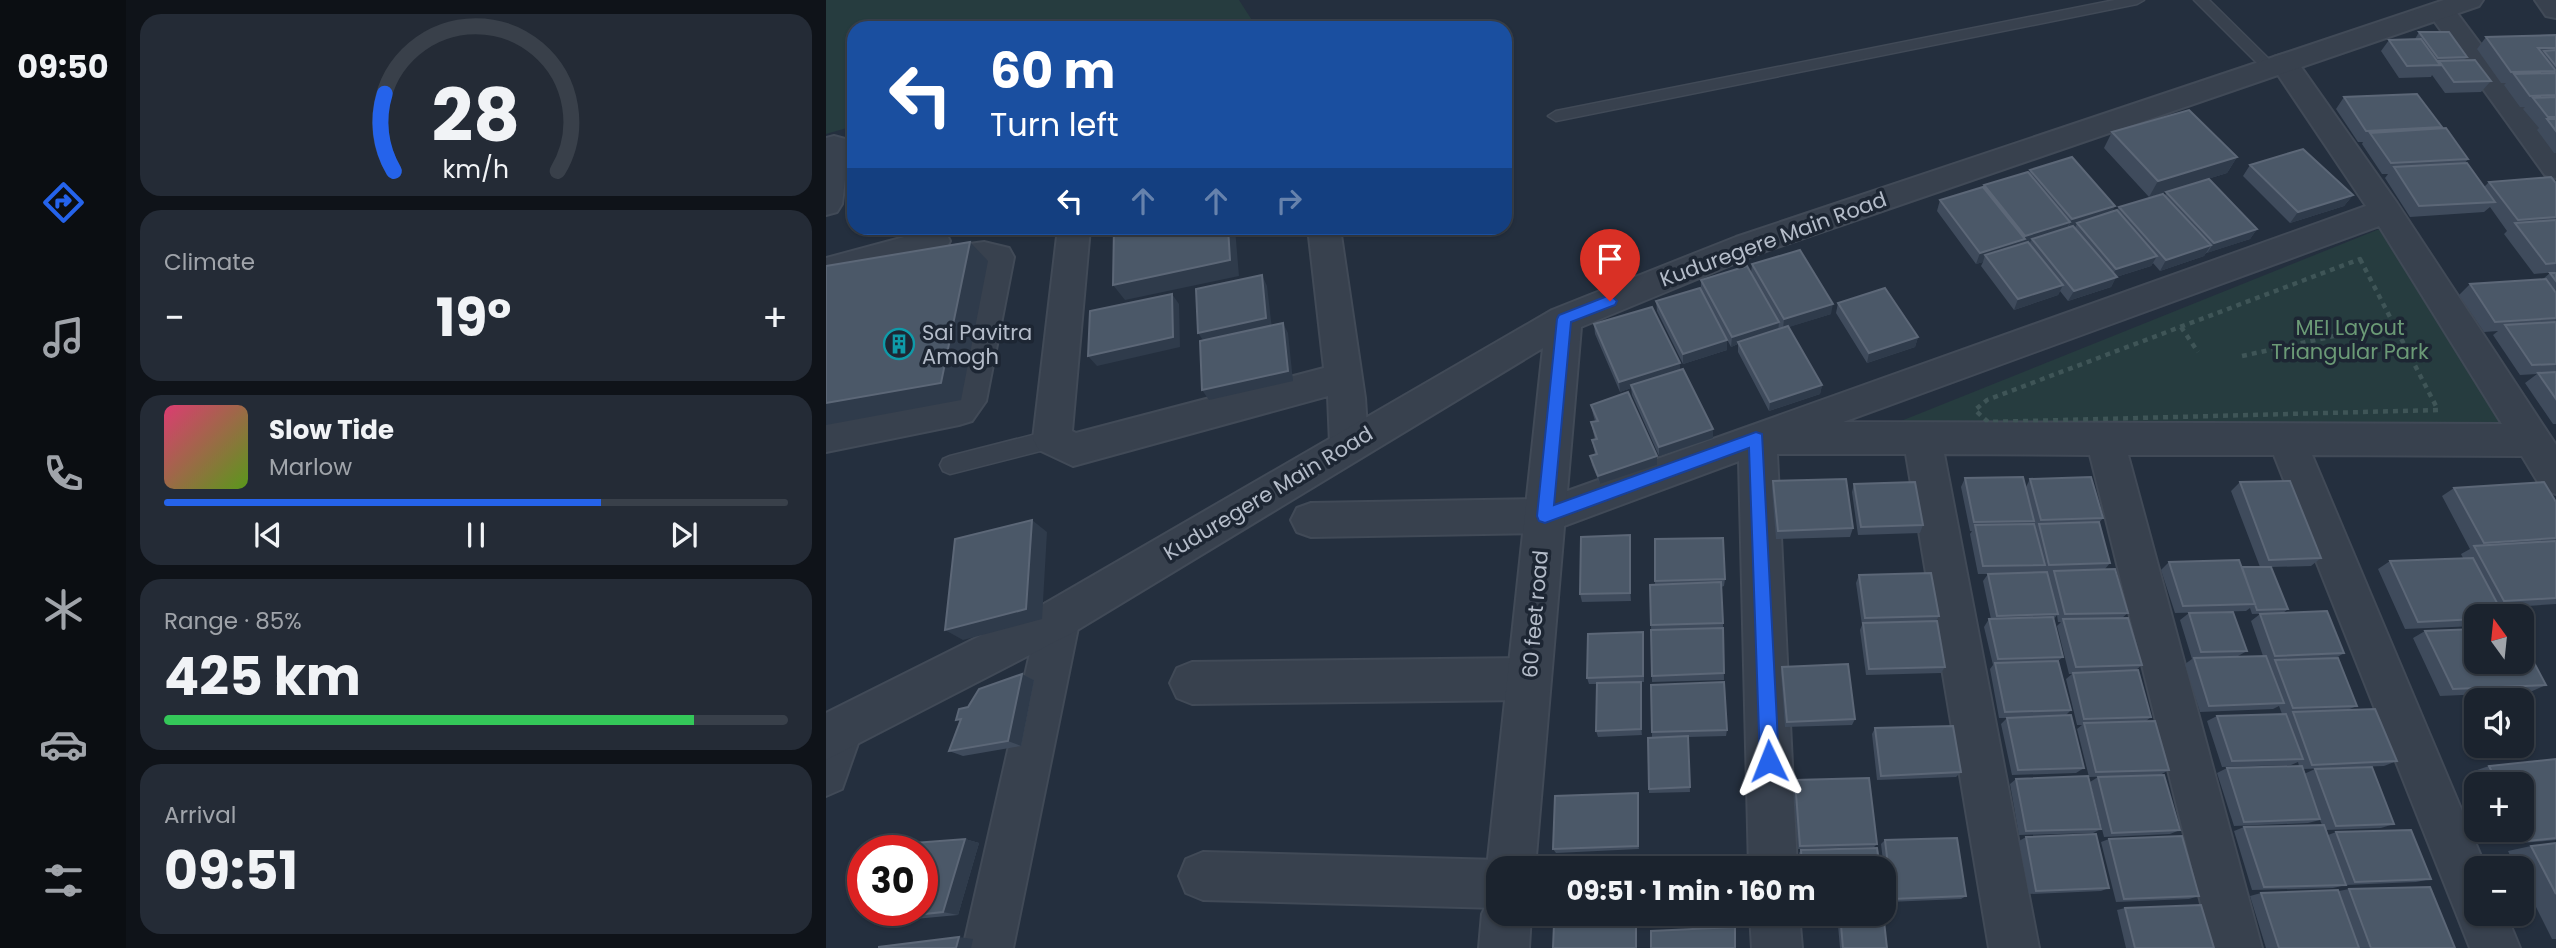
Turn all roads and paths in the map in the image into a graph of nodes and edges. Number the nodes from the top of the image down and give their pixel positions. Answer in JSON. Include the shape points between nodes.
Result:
{"nodes":[{"id":1,"x":2137,"y":0,"type":"edge"},
{"id":2,"x":2201,"y":0,"type":"edge"},
{"id":3,"x":2548,"y":0,"type":"edge"},
{"id":4,"x":2456,"y":5,"type":"edge"},
{"id":5,"x":2556,"y":10,"type":"edge"},
{"id":6,"x":2277,"y":66,"type":"junction"},
{"id":7,"x":1556,"y":116,"type":"dead end"},
{"id":8,"x":834,"y":146,"type":"dead end"},
{"id":9,"x":2556,"y":167,"type":"edge"},
{"id":10,"x":826,"y":204,"type":"edge"},
{"id":11,"x":2386,"y":211,"type":"junction"},
{"id":12,"x":959,"y":235,"type":"edge"},
{"id":13,"x":1073,"y":235,"type":"edge"},
{"id":14,"x":1326,"y":235,"type":"edge"},
{"id":15,"x":911,"y":247,"type":"junction"},
{"id":16,"x":826,"y":270,"type":"edge"},
{"id":17,"x":1564,"y":319,"type":"junction"},
{"id":18,"x":2394,"y":323,"type":"junction"},
{"id":19,"x":2181,"y":327,"type":"junction"},
{"id":20,"x":2198,"y":352,"type":"dead end"},
{"id":21,"x":2242,"y":356,"type":"dead end"},
{"id":22,"x":1344,"y":377,"type":"junction"},
{"id":23,"x":826,"y":436,"type":"edge"},
{"id":24,"x":1756,"y":438,"type":"junction"},
{"id":25,"x":1052,"y":439,"type":"junction"},
{"id":26,"x":1922,"y":439,"type":"junction"},
{"id":27,"x":2105,"y":440,"type":"junction"},
{"id":28,"x":2287,"y":440,"type":"junction"},
{"id":29,"x":2533,"y":440,"type":"junction"},
{"id":30,"x":1349,"y":444,"type":"junction"},
{"id":31,"x":950,"y":465,"type":"dead end"},
{"id":32,"x":2556,"y":477,"type":"edge"},
{"id":33,"x":1545,"y":516,"type":"junction"},
{"id":34,"x":1311,"y":520,"type":"dead end"},
{"id":35,"x":1059,"y":618,"type":"junction"},
{"id":36,"x":1529,"y":679,"type":"junction"},
{"id":37,"x":1192,"y":683,"type":"dead end"},
{"id":38,"x":831,"y":747,"type":"edge"},
{"id":39,"x":1512,"y":856,"type":"edge"},
{"id":40,"x":1773,"y":856,"type":"edge"},
{"id":41,"x":2464,"y":874,"type":"edge"},
{"id":42,"x":1203,"y":876,"type":"dead end"},
{"id":43,"x":1486,"y":884,"type":"edge"},
{"id":44,"x":1506,"y":926,"type":"edge"},
{"id":45,"x":1776,"y":926,"type":"edge"},
{"id":46,"x":2486,"y":926,"type":"edge"},
{"id":47,"x":988,"y":948,"type":"edge"},
{"id":48,"x":1504,"y":948,"type":"edge"},
{"id":49,"x":1777,"y":948,"type":"edge"},
{"id":50,"x":2014,"y":948,"type":"edge"},
{"id":51,"x":2237,"y":948,"type":"edge"},
{"id":52,"x":2495,"y":948,"type":"edge"}],
"edges":[{"from":1,"to":7,"type":"lane"},
{"from":2,"to":6,"type":"lane"},
{"from":3,"to":5,"type":"street"},
{"from":4,"to":6,"type":"street","name":"Kuduregere Main Road"},
{"from":4,"to":9,"type":"street"},
{"from":6,"to":11,"type":"street"},
{"from":6,"to":17,"type":"street","name":"Kuduregere Main Road","via":[[1748,246]]},
{"from":8,"to":10,"type":"street"},
{"from":11,"to":24,"type":"street"},
{"from":11,"to":29,"type":"street"},
{"from":12,"to":15,"type":"street"},
{"from":13,"to":25,"type":"street"},
{"from":14,"to":22,"type":"street"},
{"from":15,"to":16,"type":"street"},
{"from":15,"to":23,"type":"street","via":[[911,261],[916,264],[990,254],[997,257],[968,401],[952,412]]},
{"from":17,"to":30,"type":"street","name":"Kuduregere Main Road"},
{"from":17,"to":33,"type":"street","name":"60 feet road"},
{"from":18,"to":19,"type":"path","via":[[2360,259]]},
{"from":18,"to":19,"type":"path","via":[[2438,410],[1988,422],[1975,410],[1987,400]]},
{"from":18,"to":21,"type":"path"},
{"from":19,"to":20,"type":"path"},
{"from":22,"to":25,"type":"street","via":[[1073,450]]},
{"from":22,"to":30,"type":"street"},
{"from":24,"to":26,"type":"street"},
{"from":24,"to":33,"type":"street"},
{"from":24,"to":40,"type":"street"},
{"from":25,"to":31,"type":"lane"},
{"from":26,"to":27,"type":"street"},
{"from":26,"to":50,"type":"street"},
{"from":27,"to":28,"type":"street"},
{"from":27,"to":51,"type":"street"},
{"from":28,"to":29,"type":"street"},
{"from":28,"to":41,"type":"street"},
{"from":29,"to":32,"type":"street"},
{"from":30,"to":35,"type":"street","name":"Kuduregere Main Road"},
{"from":33,"to":34,"type":"street"},
{"from":33,"to":36,"type":"street","name":"60 feet road"},
{"from":35,"to":38,"type":"street","name":"Kuduregere Main Road"},
{"from":35,"to":47,"type":"street"},
{"from":36,"to":37,"type":"street"},
{"from":36,"to":39,"type":"street","name":"60 feet road"},
{"from":42,"to":43,"type":"street"},
{"from":44,"to":48,"type":"street"},
{"from":45,"to":49,"type":"street"},
{"from":46,"to":52,"type":"street"}]}
